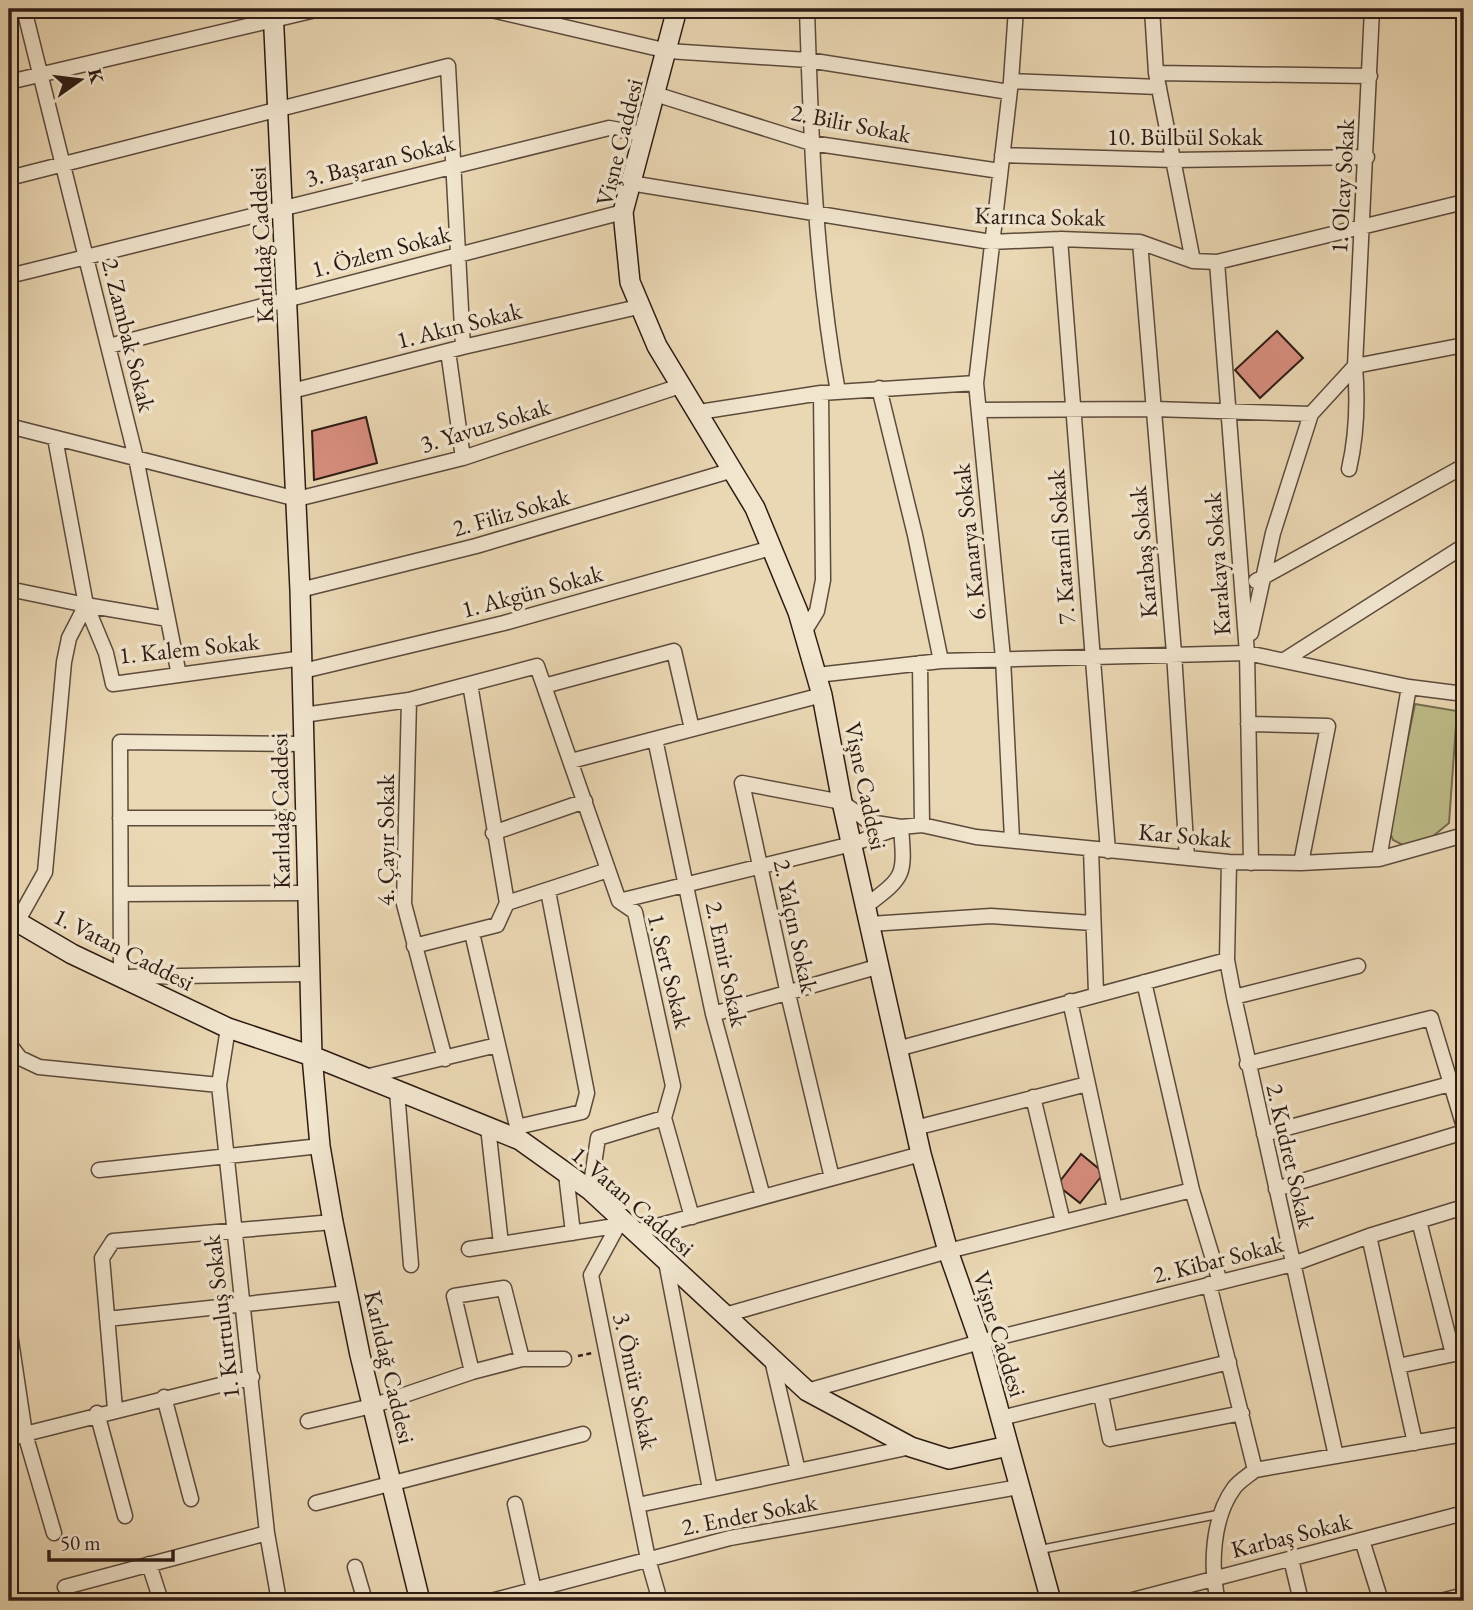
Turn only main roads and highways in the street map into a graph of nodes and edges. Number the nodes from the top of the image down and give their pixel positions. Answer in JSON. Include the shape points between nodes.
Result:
{"nodes":[{"id":1,"x":677,"y":9,"type":"edge"},
{"id":2,"x":274,"y":14,"type":"edge"},
{"id":3,"x":13,"y":919,"type":"edge"},
{"id":4,"x":312,"y":1056,"type":"junction"},
{"id":5,"x":1008,"y":1446,"type":"junction"},
{"id":6,"x":421,"y":1601,"type":"edge"},
{"id":7,"x":1050,"y":1601,"type":"edge"}],
"edges":[{"from":1,"to":5,"type":"main road","name":"Vişne Caddesi","via":[[624,212],[630,282],[657,346],[733,470],[804,632],[822,695],[921,1154]]},
{"from":2,"to":4,"type":"main road","name":"Karlıdağ Caddesi","via":[[297,499]]},
{"from":3,"to":4,"type":"main road","name":"1. Vatan Caddesi","via":[[228,1028]]},
{"from":4,"to":5,"type":"main road","name":"1. Vatan Caddesi","via":[[488,1127],[519,1134],[590,1190],[807,1391],[911,1447],[949,1459]]},
{"from":4,"to":6,"type":"main road","name":"Karlıdağ Caddesi","via":[[333,1222],[372,1406]]},
{"from":5,"to":7,"type":"main road","name":"Vişne Caddesi"}]}
